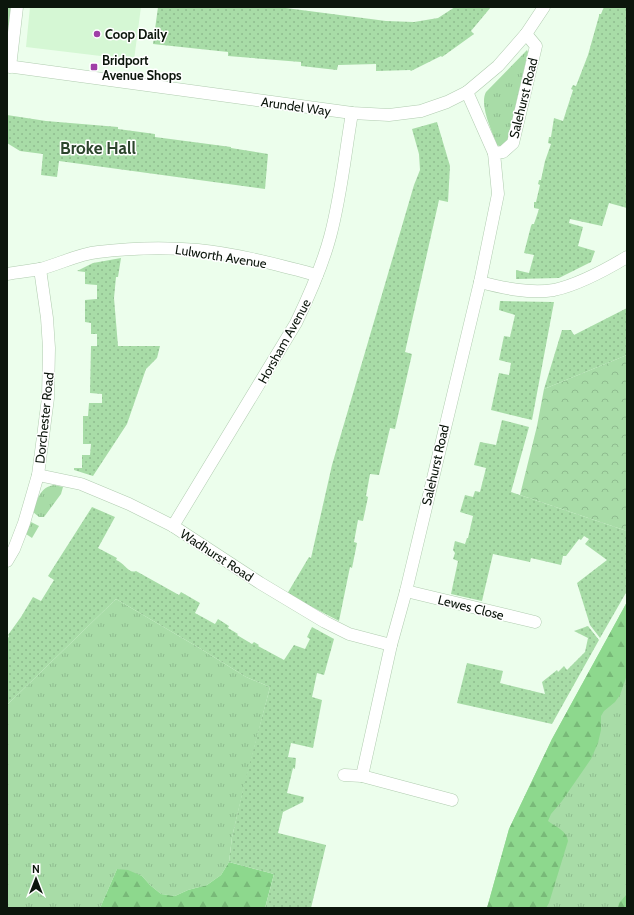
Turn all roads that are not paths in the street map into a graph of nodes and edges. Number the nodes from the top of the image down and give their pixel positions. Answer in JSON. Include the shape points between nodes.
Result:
{"nodes":[{"id":1,"x":17,"y":7,"type":"edge"},
{"id":2,"x":544,"y":7,"type":"edge"},
{"id":3,"x":526,"y":34,"type":"junction"},
{"id":4,"x":8,"y":66,"type":"edge"},
{"id":5,"x":468,"y":92,"type":"junction"},
{"id":6,"x":352,"y":113,"type":"junction"},
{"id":7,"x":494,"y":153,"type":"junction"},
{"id":8,"x":627,"y":256,"type":"edge"},
{"id":9,"x":40,"y":269,"type":"junction"},
{"id":10,"x":7,"y":274,"type":"edge"},
{"id":11,"x":317,"y":275,"type":"junction"},
{"id":12,"x":480,"y":282,"type":"junction"},
{"id":13,"x":38,"y":475,"type":"junction"},
{"id":14,"x":173,"y":526,"type":"junction"},
{"id":15,"x":7,"y":561,"type":"edge"},
{"id":16,"x":406,"y":591,"type":"junction"},
{"id":17,"x":535,"y":622,"type":"dead end"},
{"id":18,"x":391,"y":645,"type":"junction"},
{"id":19,"x":344,"y":775,"type":"dead end"},
{"id":20,"x":362,"y":776,"type":"junction"},
{"id":21,"x":452,"y":800,"type":"dead end"}],
"edges":[{"from":1,"to":4,"type":"street"},
{"from":2,"to":3,"type":"street","name":"Arundel Way"},
{"from":3,"to":5,"type":"street","name":"Arundel Way","via":[[498,66]]},
{"from":3,"to":7,"type":"street","name":"Salehurst Road","via":[[536,46],[513,143],[503,152]]},
{"from":4,"to":6,"type":"street","name":"Arundel Way"},
{"from":5,"to":6,"type":"street","name":"Arundel Way","via":[[421,111],[389,114]]},
{"from":5,"to":7,"type":"street","name":"Salehurst Road"},
{"from":6,"to":11,"type":"street","name":"Horsham Avenue","via":[[330,238]]},
{"from":7,"to":12,"type":"street","name":"Salehurst Road","via":[[498,194]]},
{"from":8,"to":12,"type":"street","via":[[606,270],[554,290],[524,291]]},
{"from":9,"to":10,"type":"street","name":"Lulworth Avenue"},
{"from":9,"to":11,"type":"street","name":"Lulworth Avenue","via":[[97,252],[170,248],[222,254]]},
{"from":9,"to":13,"type":"street","name":"Dorchester Road","via":[[49,348],[48,398]]},
{"from":11,"to":14,"type":"street","name":"Horsham Avenue","via":[[296,323]]},
{"from":12,"to":16,"type":"street","name":"Salehurst Road"},
{"from":13,"to":14,"type":"street","name":"Wadhurst Road","via":[[81,484]]},
{"from":13,"to":15,"type":"street","name":"Dorchester Road","via":[[24,522]]},
{"from":14,"to":18,"type":"street","name":"Wadhurst Road","via":[[325,622],[349,634]]},
{"from":16,"to":17,"type":"street","name":"Lewes Close"},
{"from":16,"to":18,"type":"street","name":"Salehurst Road"},
{"from":18,"to":20,"type":"street","name":"Salehurst Road"},
{"from":19,"to":20,"type":"street"},
{"from":20,"to":21,"type":"street"}]}
